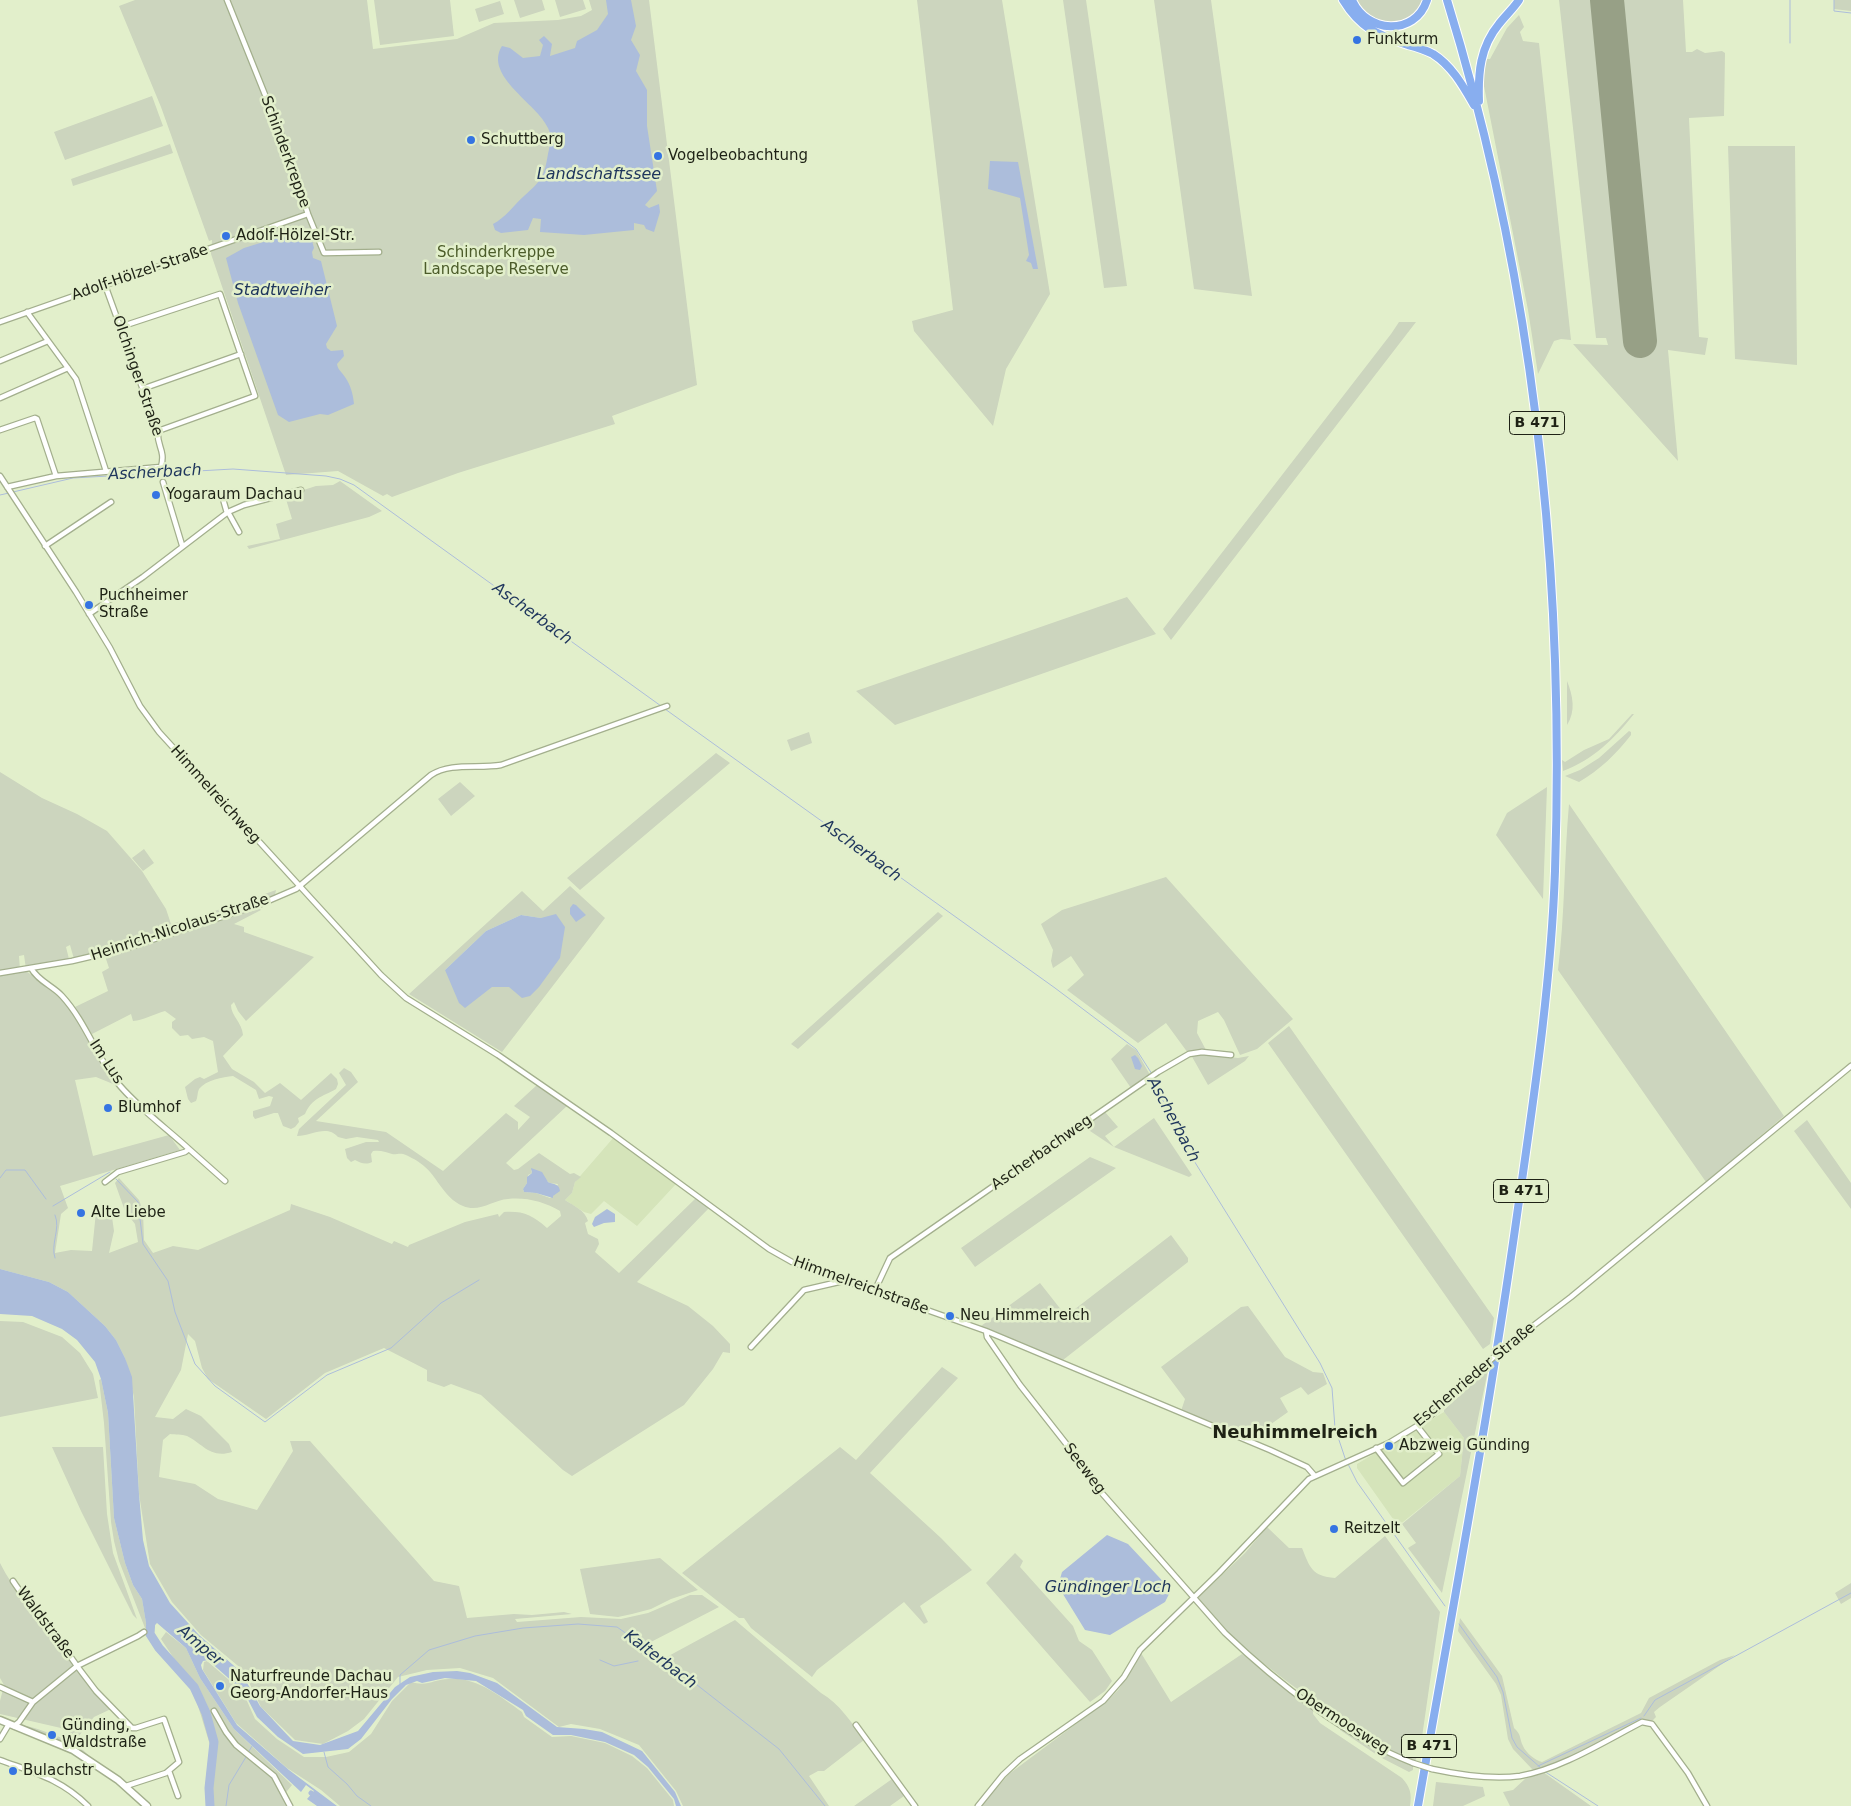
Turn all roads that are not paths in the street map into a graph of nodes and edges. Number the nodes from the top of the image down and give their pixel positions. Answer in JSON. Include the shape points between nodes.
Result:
{"nodes":[{"id":1,"x":227,"y":0,"type":"edge"},
{"id":2,"x":1343,"y":0,"type":"edge"},
{"id":3,"x":1352,"y":0,"type":"edge"},
{"id":4,"x":1427,"y":0,"type":"edge"},
{"id":5,"x":1447,"y":0,"type":"edge"},
{"id":6,"x":1519,"y":0,"type":"edge"},
{"id":7,"x":1479,"y":116,"type":"junction"},
{"id":8,"x":308,"y":214,"type":"junction"},
{"id":9,"x":379,"y":252,"type":"dead end"},
{"id":10,"x":105,"y":285,"type":"junction"},
{"id":11,"x":27,"y":312,"type":"junction"},
{"id":12,"x":0,"y":322,"type":"edge"},
{"id":13,"x":120,"y":327,"type":"junction"},
{"id":14,"x":48,"y":341,"type":"junction"},
{"id":15,"x":241,"y":354,"type":"junction"},
{"id":16,"x":0,"y":361,"type":"edge"},
{"id":17,"x":68,"y":368,"type":"junction"},
{"id":18,"x":142,"y":389,"type":"junction"},
{"id":19,"x":0,"y":398,"type":"edge"},
{"id":20,"x":0,"y":430,"type":"edge"},
{"id":21,"x":158,"y":431,"type":"junction"},
{"id":22,"x":106,"y":472,"type":"junction"},
{"id":23,"x":0,"y":476,"type":"edge"},
{"id":24,"x":56,"y":476,"type":"junction"},
{"id":25,"x":163,"y":482,"type":"dead end"},
{"id":26,"x":8,"y":489,"type":"junction"},
{"id":27,"x":301,"y":490,"type":"dead end"},
{"id":28,"x":221,"y":492,"type":"dead end"},
{"id":29,"x":111,"y":502,"type":"dead end"},
{"id":30,"x":228,"y":512,"type":"junction"},
{"id":31,"x":239,"y":532,"type":"dead end"},
{"id":32,"x":182,"y":545,"type":"junction"},
{"id":33,"x":46,"y":546,"type":"junction"},
{"id":34,"x":89,"y":614,"type":"junction"},
{"id":35,"x":667,"y":706,"type":"dead end"},
{"id":36,"x":299,"y":887,"type":"junction"},
{"id":37,"x":31,"y":968,"type":"junction"},
{"id":38,"x":0,"y":973,"type":"edge"},
{"id":39,"x":498,"y":1055,"type":"joint"},
{"id":40,"x":1231,"y":1055,"type":"dead end"},
{"id":41,"x":1851,"y":1066,"type":"edge"},
{"id":42,"x":189,"y":1149,"type":"junction"},
{"id":43,"x":225,"y":1181,"type":"dead end"},
{"id":44,"x":105,"y":1182,"type":"dead end"},
{"id":45,"x":843,"y":1281,"type":"junction"},
{"id":46,"x":875,"y":1290,"type":"junction"},
{"id":47,"x":986,"y":1331,"type":"junction"},
{"id":48,"x":751,"y":1347,"type":"dead end"},
{"id":49,"x":1417,"y":1426,"type":"junction"},
{"id":50,"x":1376,"y":1448,"type":"junction"},
{"id":51,"x":1314,"y":1475,"type":"junction"},
{"id":52,"x":13,"y":1580,"type":"dead end"},
{"id":53,"x":1194,"y":1598,"type":"junction"},
{"id":54,"x":144,"y":1632,"type":"dead end"},
{"id":55,"x":77,"y":1666,"type":"junction"},
{"id":56,"x":0,"y":1688,"type":"edge"},
{"id":57,"x":33,"y":1702,"type":"junction"},
{"id":58,"x":214,"y":1711,"type":"dead end"},
{"id":59,"x":0,"y":1720,"type":"edge"},
{"id":60,"x":12,"y":1725,"type":"junction"},
{"id":61,"x":856,"y":1725,"type":"dead end"},
{"id":62,"x":0,"y":1739,"type":"edge"},
{"id":63,"x":0,"y":1760,"type":"edge"},
{"id":64,"x":169,"y":1770,"type":"junction"},
{"id":65,"x":126,"y":1786,"type":"junction"},
{"id":66,"x":178,"y":1796,"type":"dead end"},
{"id":67,"x":88,"y":1806,"type":"edge"},
{"id":68,"x":147,"y":1806,"type":"edge"},
{"id":69,"x":290,"y":1806,"type":"edge"},
{"id":70,"x":915,"y":1806,"type":"edge"},
{"id":71,"x":978,"y":1806,"type":"edge"},
{"id":72,"x":1418,"y":1806,"type":"edge"},
{"id":73,"x":1707,"y":1806,"type":"edge"}],
"edges":[{"from":1,"to":8,"type":"street","name":"Schinderkreppe","via":[[284,142]]},
{"from":2,"to":7,"type":"highway","via":[[1363,26],[1442,60],[1462,84]]},
{"from":3,"to":4,"type":"highway","via":[[1368,20],[1389,27],[1411,21]]},
{"from":5,"to":7,"type":"highway","number":"B 471"},
{"from":6,"to":7,"type":"highway","via":[[1487,41],[1478,77]]},
{"from":7,"to":72,"type":"highway","number":"B 471","via":[[1521,313],[1545,491],[1557,690],[1555,874],[1538,1067],[1500,1332]]},
{"from":8,"to":9,"type":"street","name":"Schinderkreppe","via":[[324,253]]},
{"from":8,"to":10,"type":"street","name":"Adolf-Hölzel-Straße"},
{"from":10,"to":11,"type":"street","name":"Adolf-Hölzel-Straße"},
{"from":10,"to":13,"type":"street","name":"Olchinger Straße"},
{"from":11,"to":12,"type":"street","name":"Adolf-Hölzel-Straße"},
{"from":11,"to":14,"type":"street"},
{"from":13,"to":15,"type":"street","via":[[220,294]]},
{"from":13,"to":18,"type":"street","name":"Olchinger Straße"},
{"from":14,"to":16,"type":"street"},
{"from":14,"to":17,"type":"street"},
{"from":15,"to":18,"type":"street"},
{"from":15,"to":21,"type":"street","via":[[255,396]]},
{"from":17,"to":19,"type":"street"},
{"from":17,"to":22,"type":"street","via":[[76,379]]},
{"from":18,"to":21,"type":"street","name":"Olchinger Straße"},
{"from":20,"to":24,"type":"street","via":[[38,419]]},
{"from":21,"to":22,"type":"street","name":"Olchinger Straße","via":[[164,457],[161,467]]},
{"from":22,"to":24,"type":"street"},
{"from":23,"to":26,"type":"street","name":"Himmelreichweg"},
{"from":24,"to":26,"type":"street"},
{"from":25,"to":32,"type":"street"},
{"from":26,"to":33,"type":"street","name":"Himmelreichweg"},
{"from":27,"to":30,"type":"street"},
{"from":28,"to":30,"type":"street"},
{"from":29,"to":33,"type":"street"},
{"from":30,"to":31,"type":"street"},
{"from":30,"to":32,"type":"street"},
{"from":32,"to":34,"type":"street"},
{"from":33,"to":34,"type":"street","name":"Himmelreichweg"},
{"from":34,"to":36,"type":"street","name":"Himmelreichweg","via":[[140,706],[159,732]]},
{"from":35,"to":36,"type":"street","name":"Heinrich-Nicolaus-Straße","via":[[501,765],[440,769]]},
{"from":36,"to":37,"type":"street","name":"Heinrich-Nicolaus-Straße","via":[[261,904],[127,948]]},
{"from":36,"to":39,"type":"street","name":"Himmelreichweg","via":[[406,998]]},
{"from":37,"to":38,"type":"street","name":"Heinrich-Nicolaus-Straße"},
{"from":37,"to":42,"type":"street","name":"Im Lus","via":[[62,996],[125,1091]]},
{"from":39,"to":45,"type":"street","name":"Himmelreichstraße","via":[[779,1255]]},
{"from":40,"to":46,"type":"street","name":"Ascherbachweg","via":[[1190,1054],[1152,1076],[890,1258]]},
{"from":41,"to":49,"type":"street","name":"Eschenrieder Straße","bridge":true,"via":[[1477,1371]]},
{"from":42,"to":43,"type":"street","name":"Im Lus"},
{"from":42,"to":44,"type":"street","via":[[118,1172]]},
{"from":45,"to":46,"type":"street","name":"Himmelreichstraße"},
{"from":45,"to":48,"type":"street","via":[[804,1290]]},
{"from":46,"to":47,"type":"street","name":"Himmelreichstraße"},
{"from":47,"to":51,"type":"street","name":"Himmelreichstraße","via":[[1270,1450],[1307,1467]]},
{"from":47,"to":53,"type":"street","name":"Seeweg","via":[[1020,1386],[1093,1483]]},
{"from":49,"to":50,"type":"street","name":"Eschenrieder Straße"},
{"from":49,"to":50,"type":"street","via":[[1439,1454],[1402,1483]]},
{"from":50,"to":51,"type":"street","name":"Eschenrieder Straße"},
{"from":51,"to":53,"type":"street","name":"Eschenrieder Straße"},
{"from":52,"to":55,"type":"street","name":"Waldstraße"},
{"from":53,"to":71,"type":"street","name":"Eschenrieder Straße","via":[[1140,1650],[1104,1701],[1020,1759]]},
{"from":53,"to":73,"type":"street","name":"Obermoosweg","bridge":true,"via":[[1246,1653],[1316,1708],[1379,1749],[1413,1763],[1486,1777],[1519,1776],[1548,1768],[1642,1722],[1652,1724],[1688,1773]]},
{"from":54,"to":55,"type":"street","name":"Waldstraße"},
{"from":55,"to":57,"type":"street","name":"Waldstraße"},
{"from":55,"to":64,"type":"street","name":"Waldstraße","via":[[132,1728],[164,1719],[178,1759],[177,1765]]},
{"from":56,"to":57,"type":"street"},
{"from":57,"to":60,"type":"street","name":"Waldstraße","via":[[19,1722]]},
{"from":58,"to":69,"type":"street","via":[[236,1745],[274,1776]]},
{"from":59,"to":60,"type":"main road"},
{"from":60,"to":62,"type":"street","name":"Waldstraße"},
{"from":60,"to":65,"type":"main road","via":[[73,1750]]},
{"from":61,"to":70,"type":"street"},
{"from":63,"to":67,"type":"street","via":[[53,1779]]},
{"from":64,"to":65,"type":"street"},
{"from":64,"to":66,"type":"street"},
{"from":65,"to":68,"type":"main road"}]}
